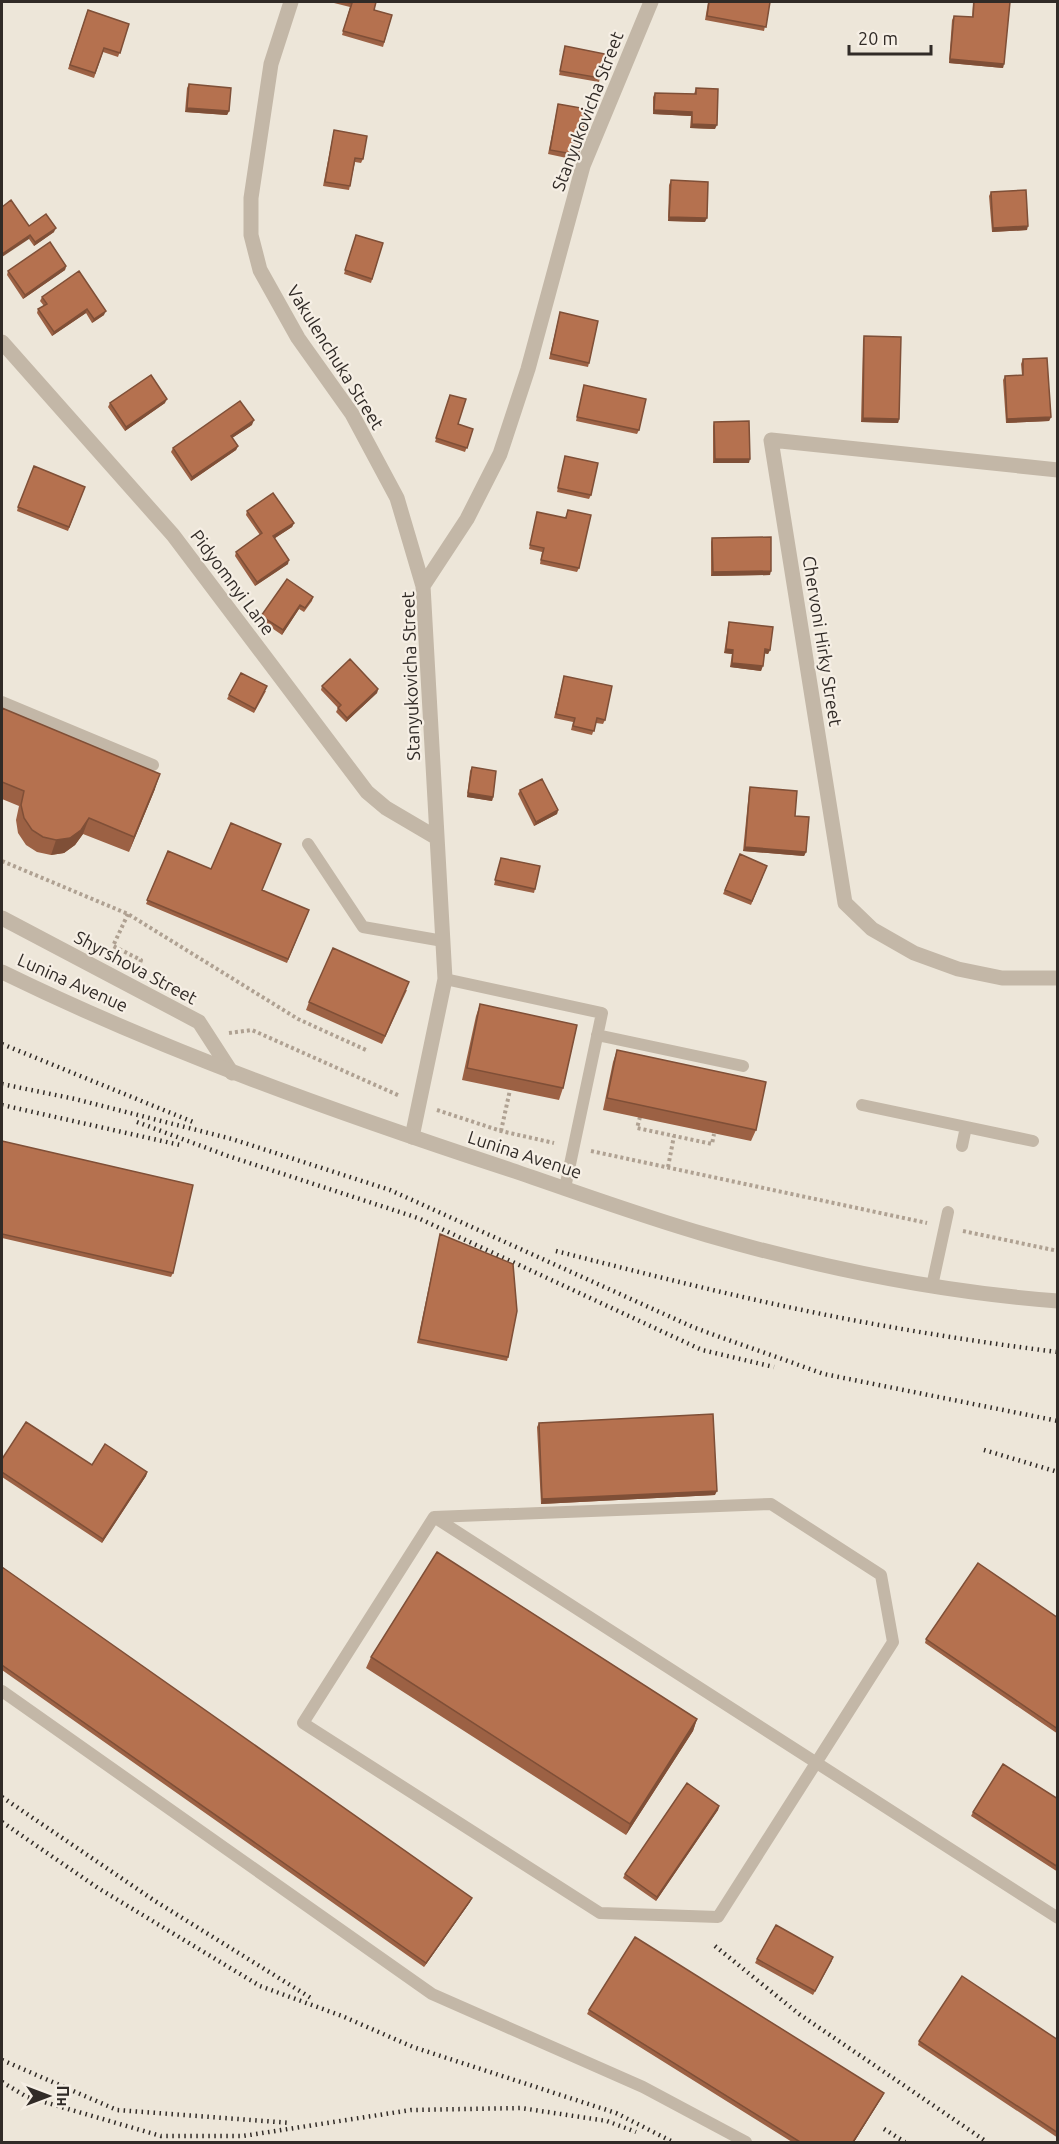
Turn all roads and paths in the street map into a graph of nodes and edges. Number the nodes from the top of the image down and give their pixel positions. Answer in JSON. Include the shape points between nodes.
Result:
{"nodes":[{"id":1,"x":291,"y":2,"type":"edge"},
{"id":2,"x":651,"y":2,"type":"edge"},
{"id":3,"x":2,"y":342,"type":"edge"},
{"id":4,"x":1058,"y":470,"type":"edge"},
{"id":5,"x":423,"y":586,"type":"junction"},
{"id":6,"x":2,"y":702,"type":"edge"},
{"id":7,"x":153,"y":765,"type":"dead end"},
{"id":8,"x":437,"y":838,"type":"junction"},
{"id":9,"x":308,"y":844,"type":"dead end"},
{"id":10,"x":2,"y":861,"type":"edge"},
{"id":11,"x":128,"y":914,"type":"junction"},
{"id":12,"x":2,"y":918,"type":"edge"},
{"id":13,"x":443,"y":941,"type":"junction"},
{"id":14,"x":141,"y":960,"type":"dead end"},
{"id":15,"x":2,"y":972,"type":"edge"},
{"id":16,"x":1058,"y":978,"type":"edge"},
{"id":17,"x":445,"y":979,"type":"junction"},
{"id":18,"x":252,"y":1030,"type":"dead end"},
{"id":19,"x":597,"y":1035,"type":"junction"},
{"id":20,"x":366,"y":1050,"type":"dead end"},
{"id":21,"x":743,"y":1066,"type":"dead end"},
{"id":22,"x":232,"y":1073,"type":"junction"},
{"id":23,"x":510,"y":1090,"type":"edge"},
{"id":24,"x":419,"y":1104,"type":"junction"},
{"id":25,"x":862,"y":1105,"type":"dead end"},
{"id":26,"x":640,"y":1117,"type":"edge"},
{"id":27,"x":966,"y":1127,"type":"junction"},
{"id":28,"x":501,"y":1131,"type":"junction"},
{"id":29,"x":714,"y":1134,"type":"edge"},
{"id":30,"x":674,"y":1136,"type":"junction"},
{"id":31,"x":412,"y":1137,"type":"junction"},
{"id":32,"x":1032,"y":1142,"type":"dead end"},
{"id":33,"x":962,"y":1146,"type":"dead end"},
{"id":34,"x":573,"y":1147,"type":"junction"},
{"id":35,"x":668,"y":1167,"type":"junction"},
{"id":36,"x":564,"y":1188,"type":"junction"},
{"id":37,"x":948,"y":1212,"type":"dead end"},
{"id":38,"x":945,"y":1227,"type":"junction"},
{"id":39,"x":1058,"y":1251,"type":"edge"},
{"id":40,"x":932,"y":1286,"type":"junction"},
{"id":41,"x":1058,"y":1301,"type":"edge"},
{"id":42,"x":434,"y":1517,"type":"junction"},
{"id":43,"x":2,"y":1691,"type":"edge"},
{"id":44,"x":816,"y":1763,"type":"junction"},
{"id":45,"x":1058,"y":1918,"type":"edge"},
{"id":46,"x":746,"y":2142,"type":"edge"}],
"edges":[{"from":1,"to":5,"type":"street","name":"Vakulenchuka Street","via":[[272,64],[251,198],[251,235],[260,270],[281,309],[352,414],[397,498]]},
{"from":2,"to":5,"type":"street","name":"Stanyukovicha Street","via":[[583,166],[528,369],[500,454],[467,519]]},
{"from":3,"to":8,"type":"street","name":"Pidyomnyi Lane","via":[[173,535],[367,792]]},
{"from":4,"to":16,"type":"street","name":"Chervoni Hirky Street","via":[[771,440],[845,903],[872,929],[914,953],[958,969],[1002,978]]},
{"from":5,"to":8,"type":"street","name":"Stanyukovicha Street"},
{"from":6,"to":7,"type":"lane"},
{"from":8,"to":13,"type":"street","name":"Stanyukovicha Street"},
{"from":9,"to":13,"type":"lane","via":[[363,927]]},
{"from":10,"to":11,"type":"path"},
{"from":11,"to":14,"type":"path","via":[[113,946]]},
{"from":11,"to":20,"type":"path","via":[[298,1019]]},
{"from":12,"to":22,"type":"street","name":"Shyrshova Street","via":[[199,1022]]},
{"from":13,"to":17,"type":"street","name":"Stanyukovicha Street"},
{"from":15,"to":22,"type":"street","name":"Lunina Avenue"},
{"from":17,"to":19,"type":"lane","via":[[602,1013]]},
{"from":17,"to":24,"type":"street","name":"Stanyukovicha Street"},
{"from":18,"to":24,"type":"path"},
{"from":19,"to":21,"type":"lane"},
{"from":19,"to":34,"type":"lane"},
{"from":22,"to":31,"type":"street","name":"Lunina Avenue"},
{"from":23,"to":28,"type":"path"},
{"from":24,"to":28,"type":"path"},
{"from":24,"to":31,"type":"street","name":"Stanyukovicha Street"},
{"from":25,"to":27,"type":"lane"},
{"from":26,"to":30,"type":"path","via":[[637,1128]]},
{"from":27,"to":32,"type":"lane"},
{"from":27,"to":33,"type":"lane"},
{"from":28,"to":34,"type":"path"},
{"from":29,"to":30,"type":"path","via":[[712,1144]]},
{"from":30,"to":35,"type":"path"},
{"from":31,"to":36,"type":"street","name":"Lunina Avenue"},
{"from":34,"to":35,"type":"path"},
{"from":34,"to":36,"type":"lane"},
{"from":35,"to":38,"type":"path"},
{"from":36,"to":40,"type":"street","name":"Lunina Avenue","via":[[706,1235],[857,1273]]},
{"from":37,"to":38,"type":"lane"},
{"from":38,"to":39,"type":"path"},
{"from":38,"to":40,"type":"lane"},
{"from":40,"to":41,"type":"street","name":"Lunina Avenue"},
{"from":42,"to":44,"type":"lane"},
{"from":42,"to":44,"type":"lane","via":[[771,1504],[881,1575],[893,1642]]},
{"from":42,"to":44,"type":"lane","via":[[303,1723],[600,1913],[718,1917]]},
{"from":43,"to":46,"type":"lane","via":[[432,1994],[643,2087]]},
{"from":44,"to":45,"type":"lane"}]}
